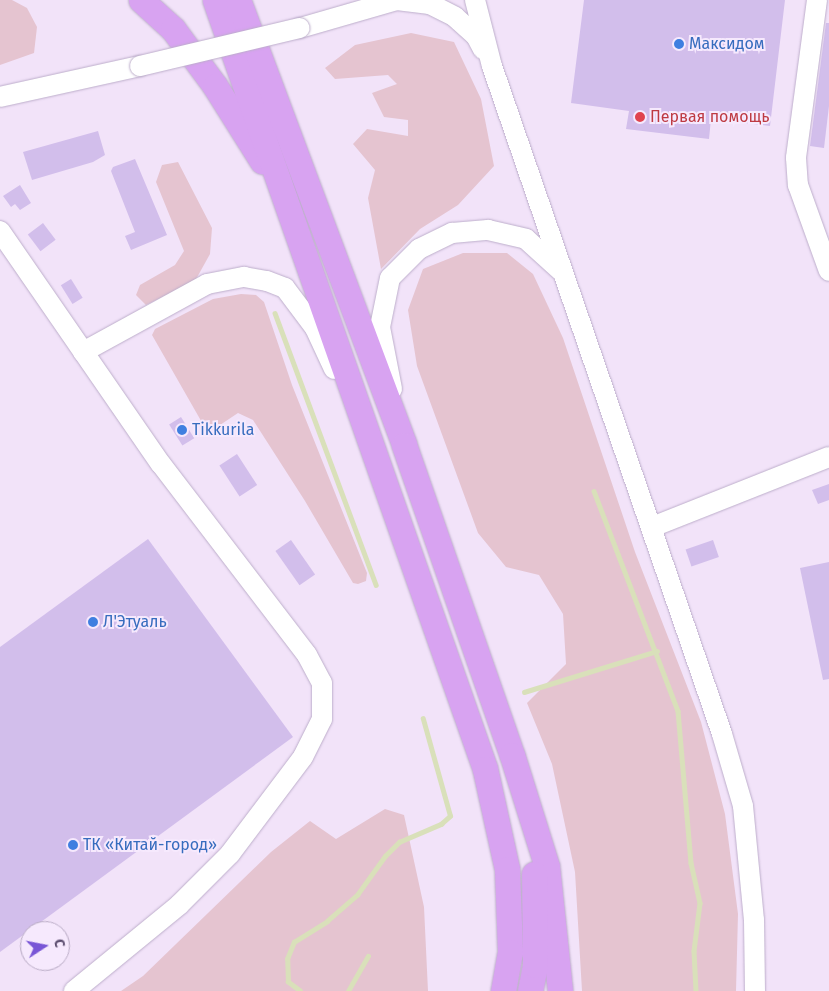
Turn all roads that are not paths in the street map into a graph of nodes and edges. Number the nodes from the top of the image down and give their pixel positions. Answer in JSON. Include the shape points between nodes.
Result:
{"nodes":[{"id":1,"x":141,"y":0,"type":"edge"},
{"id":2,"x":215,"y":0,"type":"edge"},
{"id":3,"x":238,"y":0,"type":"edge"},
{"id":4,"x":253,"y":0,"type":"edge"},
{"id":5,"x":397,"y":0,"type":"edge"},
{"id":6,"x":475,"y":0,"type":"edge"},
{"id":7,"x":818,"y":0,"type":"edge"},
{"id":8,"x":262,"y":63,"type":"junction"},
{"id":9,"x":492,"y":66,"type":"junction"},
{"id":10,"x":0,"y":97,"type":"edge"},
{"id":11,"x":288,"y":204,"type":"junction"},
{"id":12,"x":0,"y":231,"type":"edge"},
{"id":13,"x":829,"y":271,"type":"edge"},
{"id":14,"x":562,"y":272,"type":"junction"},
{"id":15,"x":83,"y":352,"type":"junction"},
{"id":16,"x":404,"y":445,"type":"junction"},
{"id":17,"x":829,"y":457,"type":"edge"},
{"id":18,"x":378,"y":464,"type":"junction"},
{"id":19,"x":652,"y":527,"type":"junction"},
{"id":20,"x":527,"y":807,"type":"junction"},
{"id":21,"x":74,"y":991,"type":"edge"},
{"id":22,"x":503,"y":991,"type":"edge"},
{"id":23,"x":530,"y":991,"type":"edge"},
{"id":24,"x":560,"y":991,"type":"edge"},
{"id":25,"x":755,"y":991,"type":"edge"}],
"edges":[{"from":1,"to":11,"type":"main road","via":[[173,29],[215,86]]},
{"from":2,"to":11,"type":"main road"},
{"from":3,"to":8,"type":"main road"},
{"from":4,"to":8,"type":"main road"},
{"from":5,"to":9,"type":"street","via":[[430,4],[455,17],[476,36]]},
{"from":5,"to":10,"type":"street","bridge":true,"via":[[300,28]]},
{"from":6,"to":9,"type":"street"},
{"from":7,"to":13,"type":"street","via":[[796,158],[798,185]]},
{"from":8,"to":16,"type":"main road"},
{"from":9,"to":14,"type":"street"},
{"from":11,"to":18,"type":"main road"},
{"from":12,"to":15,"type":"street"},
{"from":14,"to":16,"type":"street","via":[[526,239],[488,230],[452,233],[427,245],[390,278],[380,327]]},
{"from":14,"to":19,"type":"street"},
{"from":15,"to":18,"type":"street","via":[[207,284],[244,277],[268,281],[285,288],[315,328]]},
{"from":15,"to":21,"type":"street","via":[[167,471],[307,655],[322,683],[322,719],[303,758],[230,854],[179,905]]},
{"from":16,"to":20,"type":"main road","via":[[512,755]]},
{"from":17,"to":19,"type":"street"},
{"from":18,"to":22,"type":"main road","via":[[485,769],[507,869],[510,952]]},
{"from":19,"to":25,"type":"street","via":[[743,806],[752,901]]},
{"from":20,"to":23,"type":"main road","via":[[536,896],[535,965]]},
{"from":20,"to":24,"type":"main road","via":[[548,867]]}]}
